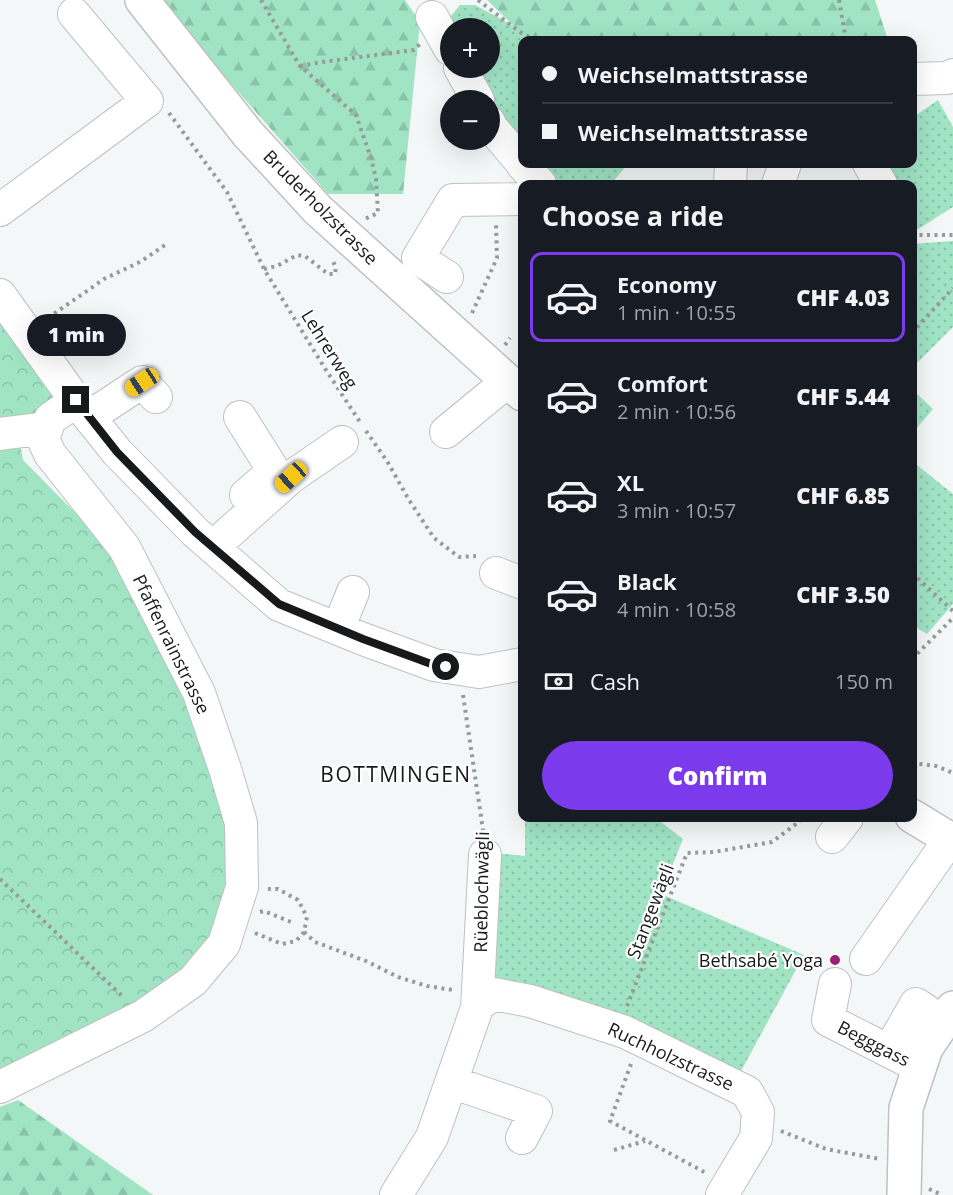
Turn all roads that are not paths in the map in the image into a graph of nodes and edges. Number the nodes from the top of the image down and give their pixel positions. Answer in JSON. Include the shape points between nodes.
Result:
{"nodes":[{"id":1,"x":142,"y":0,"type":"edge"},
{"id":2,"x":74,"y":14,"type":"dead end"},
{"id":3,"x":953,"y":75,"type":"edge"},
{"id":4,"x":917,"y":79,"type":"edge"},
{"id":5,"x":500,"y":137,"type":"edge"},
{"id":6,"x":518,"y":158,"type":"edge"},
{"id":7,"x":526,"y":168,"type":"edge"},
{"id":8,"x":537,"y":180,"type":"edge"},
{"id":9,"x":509,"y":200,"type":"edge"},
{"id":10,"x":0,"y":210,"type":"edge"},
{"id":11,"x":447,"y":278,"type":"dead end"},
{"id":12,"x":0,"y":295,"type":"edge"},
{"id":13,"x":515,"y":388,"type":"edge"},
{"id":14,"x":156,"y":397,"type":"dead end"},
{"id":15,"x":83,"y":409,"type":"junction"},
{"id":16,"x":240,"y":417,"type":"dead end"},
{"id":17,"x":47,"y":428,"type":"junction"},
{"id":18,"x":446,"y":432,"type":"dead end"},
{"id":19,"x":0,"y":434,"type":"edge"},
{"id":20,"x":342,"y":442,"type":"dead end"},
{"id":21,"x":206,"y":542,"type":"junction"},
{"id":22,"x":353,"y":592,"type":"dead end"},
{"id":23,"x":338,"y":629,"type":"junction"},
{"id":24,"x":518,"y":665,"type":"edge"},
{"id":25,"x":917,"y":819,"type":"edge"},
{"id":26,"x":952,"y":840,"type":"edge"},
{"id":27,"x":485,"y":855,"type":"road end"},
{"id":28,"x":866,"y":959,"type":"dead end"},
{"id":29,"x":835,"y":984,"type":"dead end"},
{"id":30,"x":477,"y":1009,"type":"junction"},
{"id":31,"x":948,"y":1015,"type":"edge"},
{"id":32,"x":890,"y":1051,"type":"junction"},
{"id":33,"x":920,"y":1067,"type":"junction"},
{"id":34,"x":451,"y":1082,"type":"junction"},
{"id":35,"x":0,"y":1087,"type":"edge"},
{"id":36,"x":522,"y":1138,"type":"dead end"},
{"id":37,"x":724,"y":1190,"type":"edge"},
{"id":38,"x":396,"y":1195,"type":"edge"},
{"id":39,"x":904,"y":1195,"type":"edge"}],
"edges":[{"from":1,"to":13,"type":"main road","name":"Bruderholzstrasse","via":[[248,134],[318,210]]},
{"from":2,"to":10,"type":"street","via":[[147,101]]},
{"from":3,"to":4,"type":"street"},
{"from":5,"to":6,"type":"street"},
{"from":7,"to":8,"type":"street"},
{"from":9,"to":11,"type":"street","via":[[453,200],[418,258]]},
{"from":12,"to":15,"type":"street"},
{"from":13,"to":18,"type":"street"},
{"from":14,"to":15,"type":"street","via":[[142,382]]},
{"from":15,"to":17,"type":"street","via":[[50,419]]},
{"from":15,"to":21,"type":"street","via":[[117,452]]},
{"from":16,"to":21,"type":"street","via":[[274,471]]},
{"from":17,"to":19,"type":"street"},
{"from":17,"to":35,"type":"street","name":"Pfaffenrainstrasse","via":[[43,439],[50,454],[124,547],[199,693],[241,823],[242,888],[224,944],[193,981],[143,1016]]},
{"from":20,"to":21,"type":"street"},
{"from":21,"to":23,"type":"street","via":[[279,604]]},
{"from":22,"to":23,"type":"street"},
{"from":23,"to":24,"type":"street","via":[[434,665],[479,672]]},
{"from":25,"to":26,"type":"main road"},
{"from":26,"to":28,"type":"street"},
{"from":27,"to":30,"type":"street","name":"Rüeblochwägli"},
{"from":29,"to":32,"type":"street","name":"Begggass","via":[[828,1020]]},
{"from":30,"to":34,"type":"street"},
{"from":30,"to":37,"type":"street","name":"Ruchholzstrasse","via":[[494,994],[530,1000],[629,1034],[747,1092],[758,1112],[756,1138]]},
{"from":31,"to":32,"type":"street","via":[[916,1004]]},
{"from":31,"to":33,"type":"main road","via":[[926,1048]]},
{"from":32,"to":33,"type":"street","name":"Begggass"},
{"from":33,"to":39,"type":"main road","via":[[906,1108]]},
{"from":34,"to":36,"type":"street","via":[[536,1111]]},
{"from":34,"to":38,"type":"street","via":[[432,1137]]}]}
